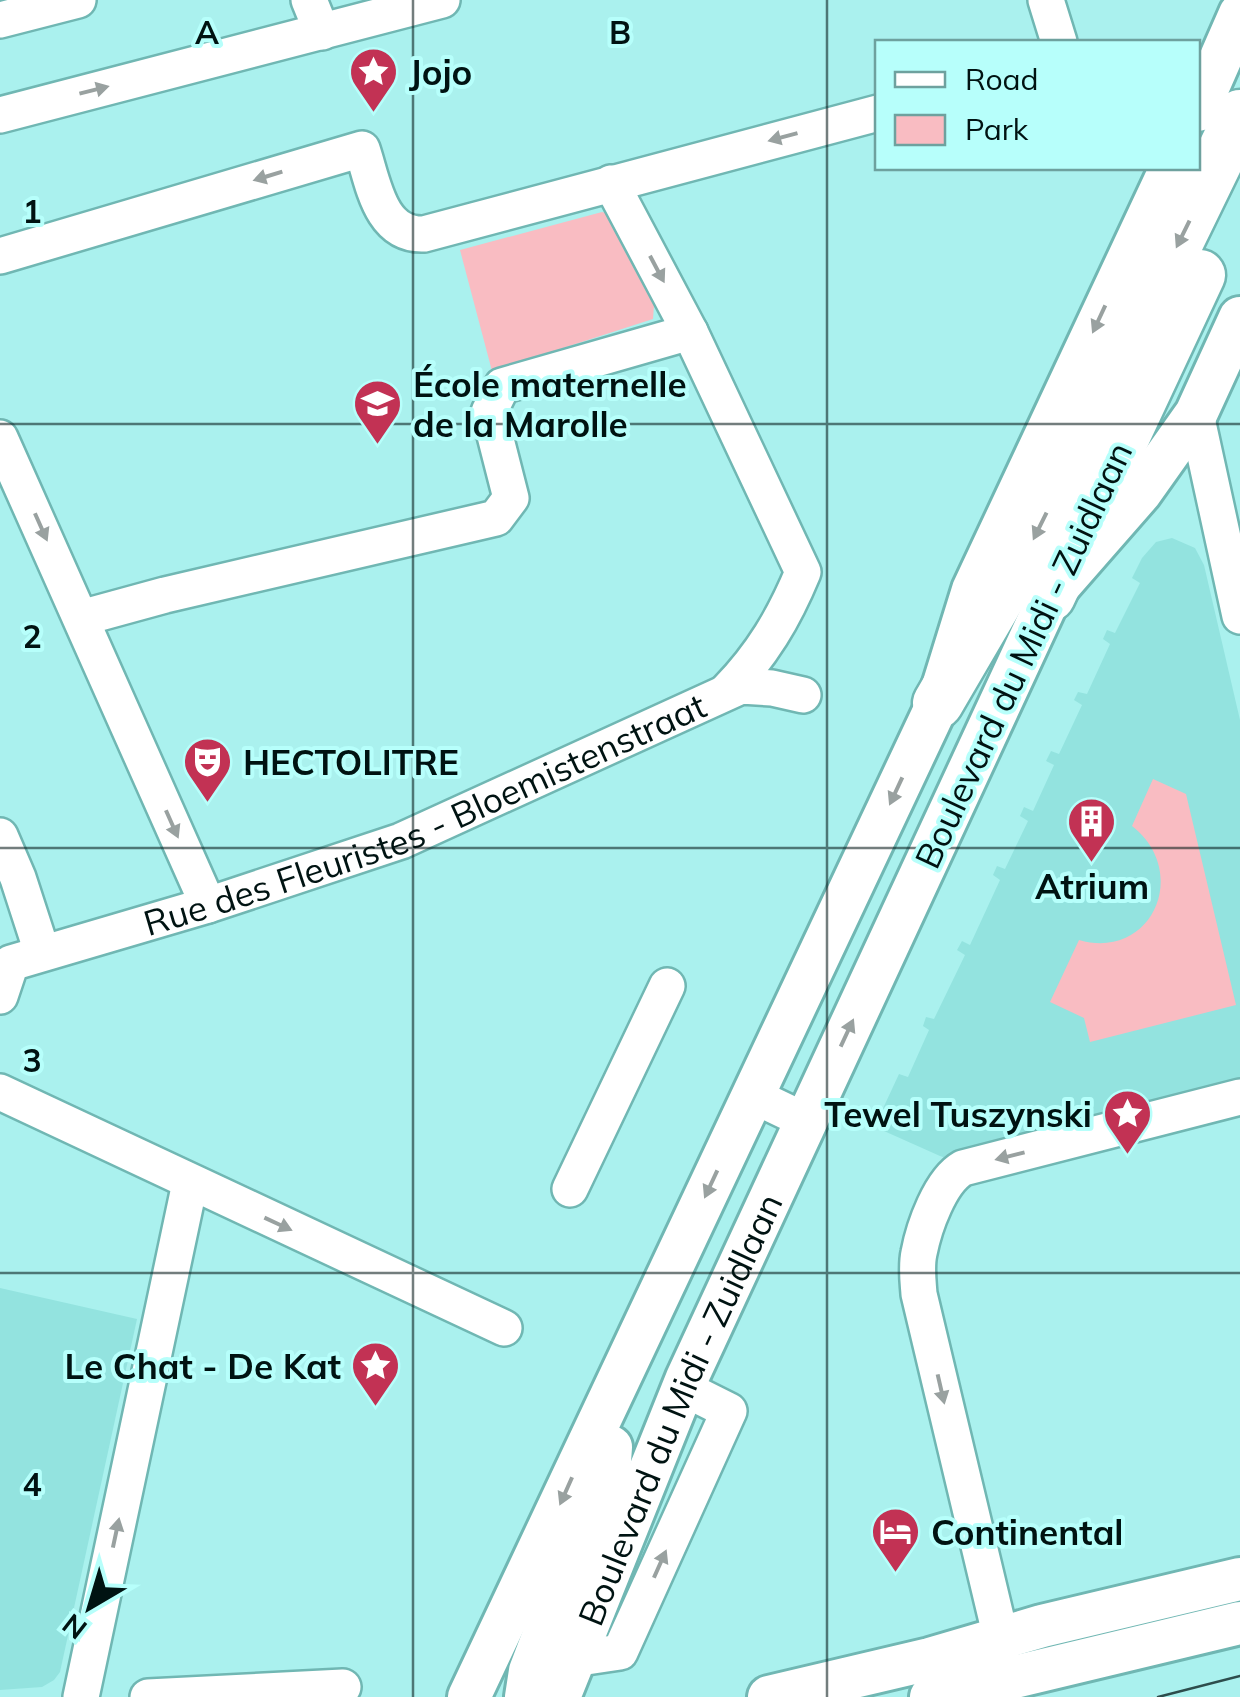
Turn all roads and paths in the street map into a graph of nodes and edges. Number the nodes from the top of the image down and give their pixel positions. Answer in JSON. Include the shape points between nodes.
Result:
{"nodes":[{"id":1,"x":78,"y":0,"type":"edge"},
{"id":2,"x":442,"y":0,"type":"edge"},
{"id":3,"x":1046,"y":0,"type":"edge"},
{"id":4,"x":1240,"y":14,"type":"edge"},
{"id":5,"x":316,"y":16,"type":"edge"},
{"id":6,"x":0,"y":20,"type":"edge"},
{"id":7,"x":1058,"y":40,"type":"edge"},
{"id":8,"x":1200,"y":105,"type":"edge"},
{"id":9,"x":0,"y":114,"type":"edge"},
{"id":10,"x":875,"y":114,"type":"edge"},
{"id":11,"x":1240,"y":114,"type":"edge"},
{"id":12,"x":1169,"y":170,"type":"edge"},
{"id":13,"x":611,"y":183,"type":"junction"},
{"id":14,"x":1240,"y":190,"type":"edge"},
{"id":15,"x":0,"y":256,"type":"edge"},
{"id":16,"x":1240,"y":318,"type":"edge"},
{"id":17,"x":690,"y":332,"type":"junction"},
{"id":18,"x":1196,"y":414,"type":"junction"},
{"id":19,"x":0,"y":438,"type":"edge"},
{"id":20,"x":1050,"y":596,"type":"junction"},
{"id":21,"x":1240,"y":616,"type":"edge"},
{"id":22,"x":81,"y":618,"type":"junction"},
{"id":23,"x":727,"y":692,"type":"junction"},
{"id":24,"x":803,"y":695,"type":"dead end"},
{"id":25,"x":938,"y":703,"type":"junction"},
{"id":26,"x":0,"y":836,"type":"edge"},
{"id":27,"x":208,"y":905,"type":"junction"},
{"id":28,"x":42,"y":952,"type":"junction"},
{"id":29,"x":667,"y":986,"type":"dead end"},
{"id":30,"x":0,"y":996,"type":"edge"},
{"id":31,"x":0,"y":1092,"type":"edge"},
{"id":32,"x":752,"y":1095,"type":"junction"},
{"id":33,"x":1240,"y":1098,"type":"edge"},
{"id":34,"x":806,"y":1122,"type":"junction"},
{"id":35,"x":190,"y":1184,"type":"junction"},
{"id":36,"x":570,"y":1189,"type":"dead end"},
{"id":37,"x":504,"y":1328,"type":"dead end"},
{"id":38,"x":606,"y":1402,"type":"junction"},
{"id":39,"x":1240,"y":1579,"type":"edge"},
{"id":40,"x":1240,"y":1623,"type":"edge"},
{"id":41,"x":991,"y":1677,"type":"edge"},
{"id":42,"x":566,"y":1678,"type":"edge"},
{"id":43,"x":342,"y":1687,"type":"dead end"},
{"id":44,"x":81,"y":1697,"type":"edge"},
{"id":45,"x":148,"y":1697,"type":"edge"},
{"id":46,"x":469,"y":1697,"type":"edge"},
{"id":47,"x":526,"y":1697,"type":"edge"},
{"id":48,"x":769,"y":1697,"type":"edge"},
{"id":49,"x":931,"y":1697,"type":"edge"}],
"edges":[{"from":1,"to":6,"type":"street"},
{"from":2,"to":5,"type":"street"},
{"from":3,"to":7,"type":"street"},
{"from":4,"to":8,"type":"main road"},
{"from":9,"to":5,"type":"street","one_way":true},
{"from":10,"to":13,"type":"street","one_way":true},
{"from":11,"to":25,"type":"highway","name":"Boulevard du Midi - Zuidlaan","one_way":true,"via":[[1033,540]]},
{"from":12,"to":25,"type":"main road","name":"Boulevard du Midi - Zuidlaan","one_way":true,"via":[[972,590]]},
{"from":13,"to":15,"type":"street","one_way":true,"via":[[413,234],[394,225],[380,205],[362,149]]},
{"from":13,"to":17,"type":"street","one_way":true},
{"from":14,"to":20,"type":"highway","name":"Boulevard du Midi - Zuidlaan"},
{"from":16,"to":18,"type":"main road"},
{"from":17,"to":22,"type":"street","via":[[502,386],[489,412],[512,498],[496,518]]},
{"from":17,"to":23,"type":"street","via":[[803,572],[768,645]]},
{"from":18,"to":20,"type":"main road","via":[[1140,492]]},
{"from":18,"to":21,"type":"street"},
{"from":19,"to":22,"type":"street","one_way":true},
{"from":34,"to":20,"type":"main road","name":"Boulevard du Midi - Zuidlaan","one_way":true},
{"from":22,"to":27,"type":"street","one_way":true},
{"from":23,"to":24,"type":"street","name":"Rue des Fleuristes - Bloemistenstraat","via":[[755,686]]},
{"from":23,"to":27,"type":"street","name":"Rue des Fleuristes - Bloemistenstraat","via":[[401,841]]},
{"from":25,"to":32,"type":"main road","name":"Boulevard du Midi - Zuidlaan","one_way":true},
{"from":26,"to":28,"type":"street"},
{"from":27,"to":28,"type":"street","name":"Rue des Fleuristes - Bloemistenstraat"},
{"from":28,"to":30,"type":"street","via":[[11,963]]},
{"from":29,"to":36,"type":"street"},
{"from":31,"to":35,"type":"street"},
{"from":32,"to":34,"type":"street"},
{"from":32,"to":38,"type":"main road","name":"Boulevard du Midi - Zuidlaan","one_way":true},
{"from":33,"to":41,"type":"street","one_way":true,"via":[[964,1168],[952,1174],[924,1232],[919,1294]]},
{"from":42,"to":34,"type":"main road","name":"Boulevard du Midi - Zuidlaan","one_way":true,"via":[[683,1388]]},
{"from":35,"to":37,"type":"street","one_way":true},
{"from":44,"to":35,"type":"street","one_way":true},
{"from":38,"to":46,"type":"main road","name":"Boulevard du Midi - Zuidlaan","one_way":true},
{"from":38,"to":47,"type":"main road","name":"Boulevard du Midi - Zuidlaan","via":[[612,1455]]},
{"from":39,"to":41,"type":"main road"},
{"from":40,"to":41,"type":"main road"},
{"from":41,"to":48,"type":"main road","via":[[930,1660]]},
{"from":41,"to":49,"type":"main road"},
{"from":43,"to":45,"type":"street"}]}
